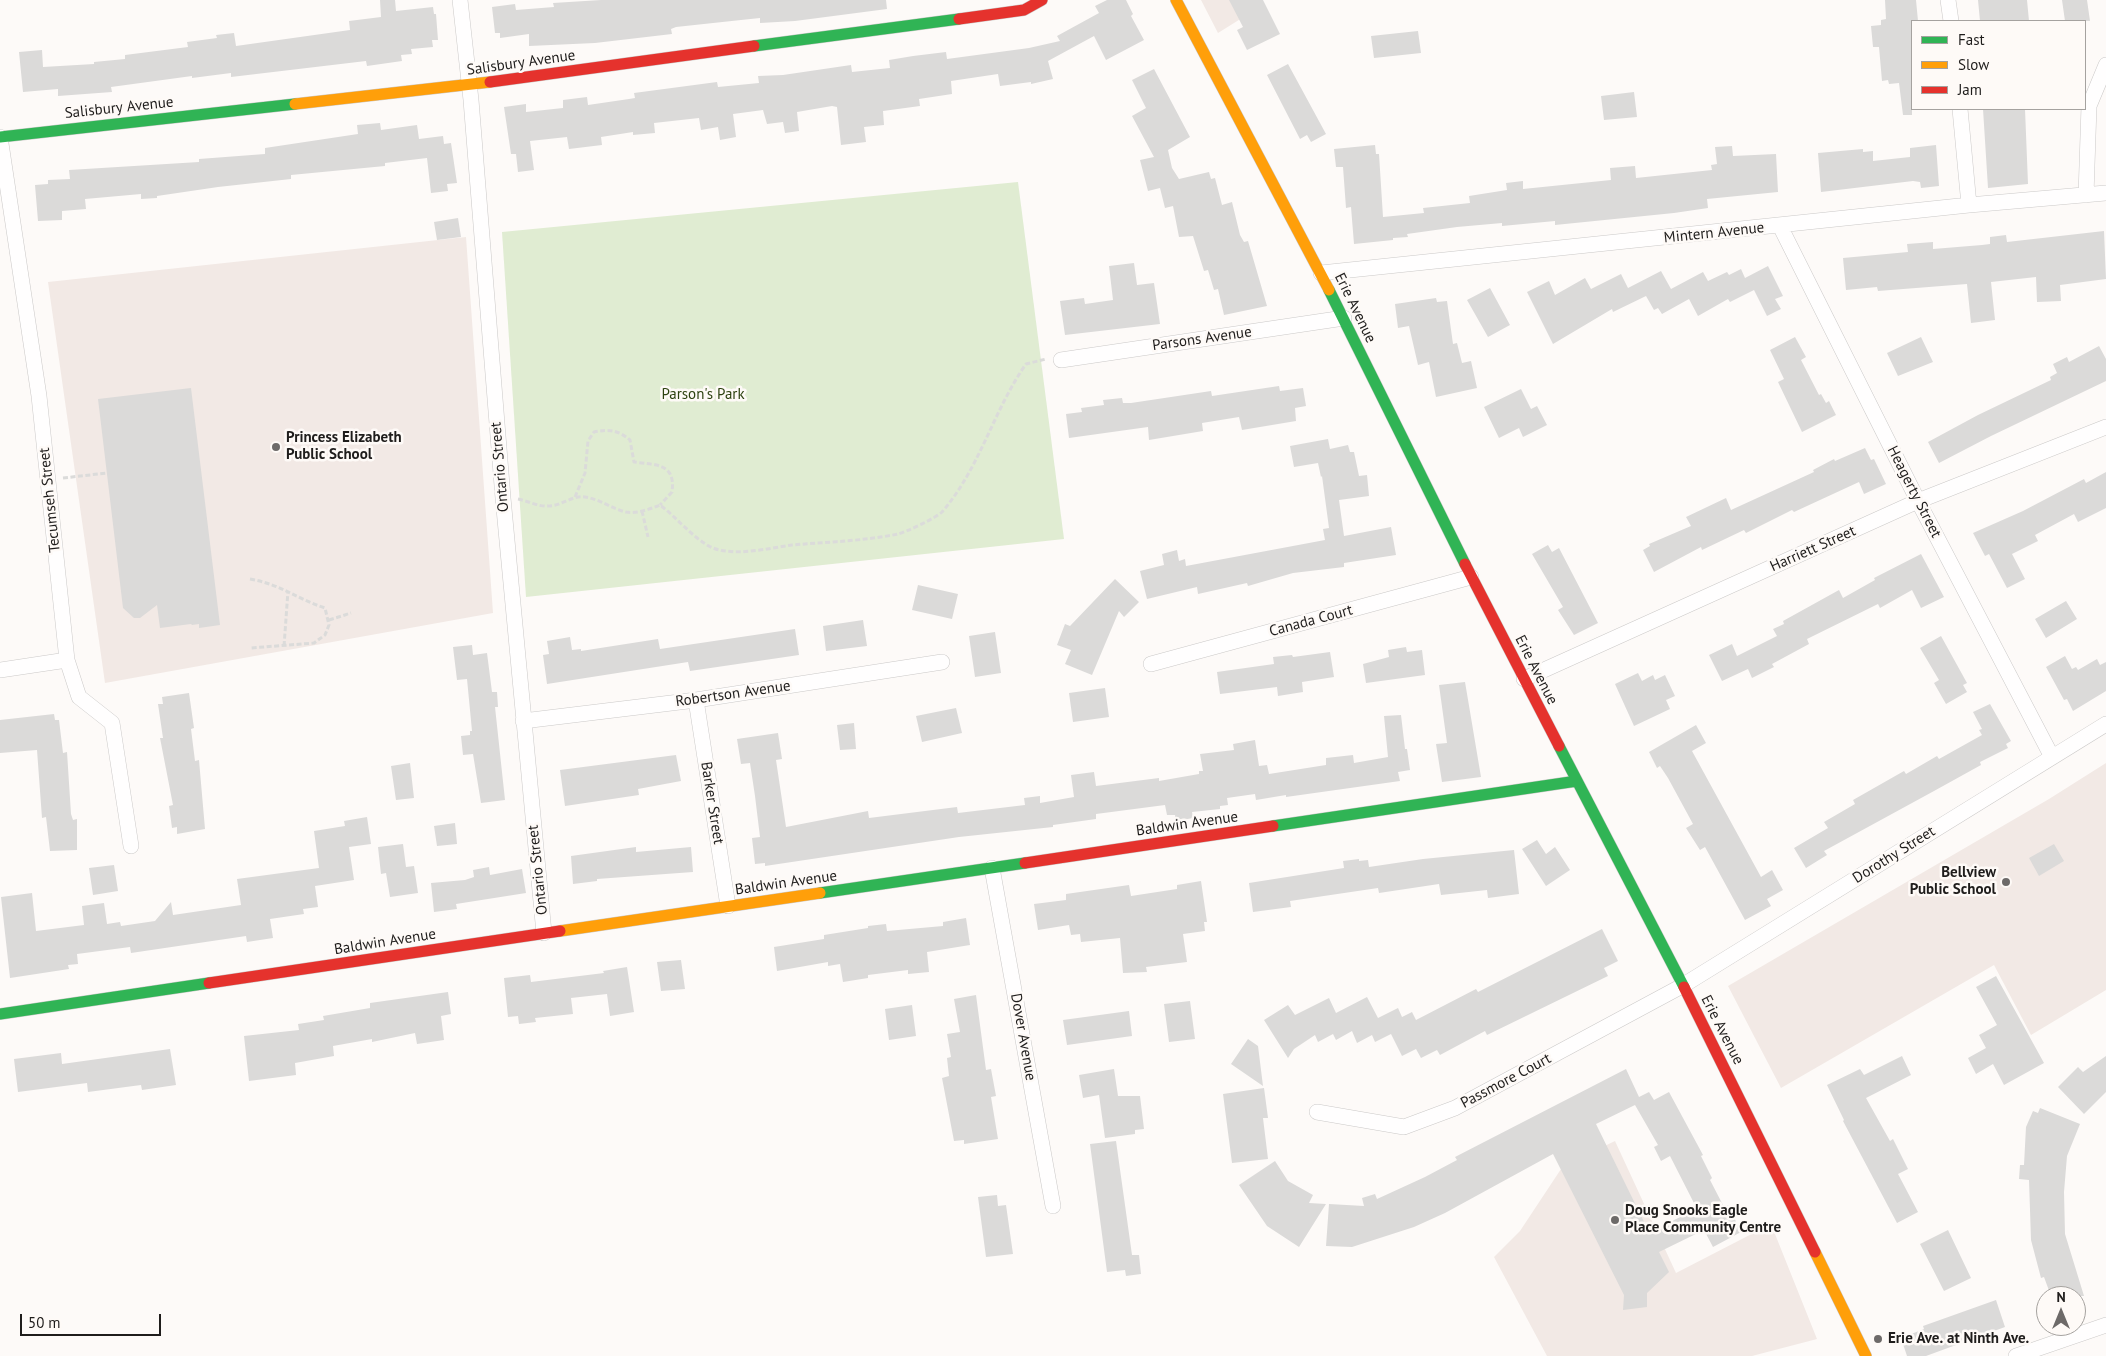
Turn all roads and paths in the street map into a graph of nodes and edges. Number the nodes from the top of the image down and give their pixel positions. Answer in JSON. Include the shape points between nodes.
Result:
{"nodes":[{"id":1,"x":460,"y":0,"type":"edge"},
{"id":2,"x":1042,"y":0,"type":"edge"},
{"id":3,"x":1176,"y":0,"type":"edge"},
{"id":4,"x":1948,"y":0,"type":"edge"},
{"id":5,"x":1951,"y":20,"type":"edge"},
{"id":6,"x":2106,"y":65,"type":"edge"},
{"id":7,"x":470,"y":85,"type":"junction"},
{"id":8,"x":1960,"y":110,"type":"edge"},
{"id":9,"x":0,"y":137,"type":"edge"},
{"id":10,"x":2106,"y":193,"type":"edge"},
{"id":11,"x":2086,"y":195,"type":"junction"},
{"id":12,"x":1969,"y":205,"type":"junction"},
{"id":13,"x":1780,"y":226,"type":"junction"},
{"id":14,"x":1321,"y":273,"type":"junction"},
{"id":15,"x":1344,"y":318,"type":"junction"},
{"id":16,"x":1061,"y":360,"type":"joint"},
{"id":17,"x":2106,"y":427,"type":"edge"},
{"id":18,"x":107,"y":472,"type":"dead end"},
{"id":19,"x":48,"y":480,"type":"junction"},
{"id":20,"x":575,"y":497,"type":"junction"},
{"id":21,"x":502,"y":498,"type":"junction"},
{"id":22,"x":1918,"y":501,"type":"junction"},
{"id":23,"x":660,"y":506,"type":"junction"},
{"id":24,"x":642,"y":511,"type":"junction"},
{"id":25,"x":648,"y":537,"type":"dead end"},
{"id":26,"x":1471,"y":577,"type":"junction"},
{"id":27,"x":250,"y":579,"type":"dead end"},
{"id":28,"x":288,"y":592,"type":"junction"},
{"id":29,"x":351,"y":613,"type":"dead end"},
{"id":30,"x":329,"y":620,"type":"junction"},
{"id":31,"x":284,"y":646,"type":"junction"},
{"id":32,"x":252,"y":648,"type":"dead end"},
{"id":33,"x":67,"y":660,"type":"junction"},
{"id":34,"x":942,"y":662,"type":"dead end"},
{"id":35,"x":1151,"y":664,"type":"dead end"},
{"id":36,"x":0,"y":670,"type":"edge"},
{"id":37,"x":1524,"y":679,"type":"junction"},
{"id":38,"x":696,"y":700,"type":"junction"},
{"id":39,"x":523,"y":721,"type":"junction"},
{"id":40,"x":2106,"y":724,"type":"edge"},
{"id":41,"x":2052,"y":757,"type":"junction"},
{"id":42,"x":1577,"y":781,"type":"junction"},
{"id":43,"x":131,"y":846,"type":"dead end"},
{"id":44,"x":992,"y":868,"type":"junction"},
{"id":45,"x":728,"y":906,"type":"junction"},
{"id":46,"x":544,"y":933,"type":"junction"},
{"id":47,"x":1682,"y":986,"type":"junction"},
{"id":48,"x":0,"y":1014,"type":"edge"},
{"id":49,"x":1317,"y":1112,"type":"dead end"},
{"id":50,"x":1053,"y":1206,"type":"dead end"},
{"id":51,"x":2106,"y":1325,"type":"edge"},
{"id":52,"x":1866,"y":1356,"type":"edge"},
{"id":53,"x":2016,"y":1356,"type":"edge"}],
"edges":[{"from":1,"to":7,"type":"street","name":"Ontario Street"},
{"from":2,"to":7,"type":"street","name":"Salisbury Avenue","via":[[1024,10]]},
{"from":3,"to":14,"type":"street","name":"Erie Avenue"},
{"from":4,"to":5,"type":"street"},
{"from":6,"to":11,"type":"street","via":[[2089,106]]},
{"from":7,"to":9,"type":"street","name":"Salisbury Avenue"},
{"from":7,"to":21,"type":"street","name":"Ontario Street"},
{"from":8,"to":12,"type":"street"},
{"from":9,"to":19,"type":"street","name":"Tecumseh Street","via":[[39,396]]},
{"from":10,"to":11,"type":"street","name":"Mintern Avenue"},
{"from":11,"to":12,"type":"street","name":"Mintern Avenue"},
{"from":12,"to":13,"type":"street","name":"Mintern Avenue"},
{"from":13,"to":14,"type":"street","name":"Mintern Avenue"},
{"from":13,"to":22,"type":"street","name":"Heagerty Street"},
{"from":14,"to":15,"type":"street","name":"Erie Avenue"},
{"from":15,"to":16,"type":"street","name":"Parsons Avenue"},
{"from":15,"to":26,"type":"street","name":"Erie Avenue"},
{"from":16,"to":23,"type":"path","via":[[1044,359],[1026,364],[1009,389],[989,437],[960,488],[940,514],[900,534],[720,550],[702,542],[676,516]]},
{"from":17,"to":22,"type":"street","name":"Harriett Street"},
{"from":18,"to":19,"type":"path"},
{"from":19,"to":33,"type":"street","name":"Tecumseh Street"},
{"from":20,"to":21,"type":"path","via":[[560,505],[546,507],[532,501]]},
{"from":20,"to":23,"type":"path","via":[[585,473],[588,442],[594,432],[604,430],[620,432],[630,440],[634,462],[661,466],[672,475],[672,492]]},
{"from":20,"to":24,"type":"path","via":[[604,502],[626,512]]},
{"from":21,"to":39,"type":"street","name":"Ontario Street"},
{"from":22,"to":37,"type":"street","name":"Harriett Street"},
{"from":22,"to":41,"type":"street","name":"Heagerty Street"},
{"from":23,"to":24,"type":"path"},
{"from":24,"to":25,"type":"path"},
{"from":26,"to":35,"type":"street","name":"Canada Court"},
{"from":26,"to":37,"type":"street","name":"Erie Avenue"},
{"from":27,"to":28,"type":"path","via":[[271,583]]},
{"from":28,"to":30,"type":"path","via":[[325,608]]},
{"from":28,"to":31,"type":"path"},
{"from":29,"to":30,"type":"path"},
{"from":30,"to":31,"type":"path","via":[[325,635],[314,643]]},
{"from":31,"to":32,"type":"path"},
{"from":33,"to":36,"type":"street"},
{"from":33,"to":43,"type":"street","name":"Tecumseh Street","via":[[79,697],[112,723]]},
{"from":34,"to":38,"type":"street","name":"Robertson Avenue"},
{"from":37,"to":42,"type":"street","name":"Erie Avenue"},
{"from":38,"to":39,"type":"street","name":"Robertson Avenue"},
{"from":38,"to":45,"type":"street","name":"Barker Street"},
{"from":39,"to":46,"type":"street","name":"Ontario Street"},
{"from":40,"to":41,"type":"street","name":"Dorothy Street"},
{"from":41,"to":47,"type":"street","name":"Dorothy Street"},
{"from":42,"to":44,"type":"street","name":"Baldwin Avenue"},
{"from":42,"to":47,"type":"street","name":"Erie Avenue"},
{"from":44,"to":45,"type":"street","name":"Baldwin Avenue"},
{"from":44,"to":50,"type":"street","name":"Dover Avenue"},
{"from":45,"to":46,"type":"street","name":"Baldwin Avenue"},
{"from":46,"to":48,"type":"street","name":"Baldwin Avenue"},
{"from":47,"to":49,"type":"street","name":"Passmore Court","via":[[1455,1108],[1404,1127]]},
{"from":47,"to":52,"type":"street","name":"Erie Avenue"},
{"from":51,"to":53,"type":"street"}]}
